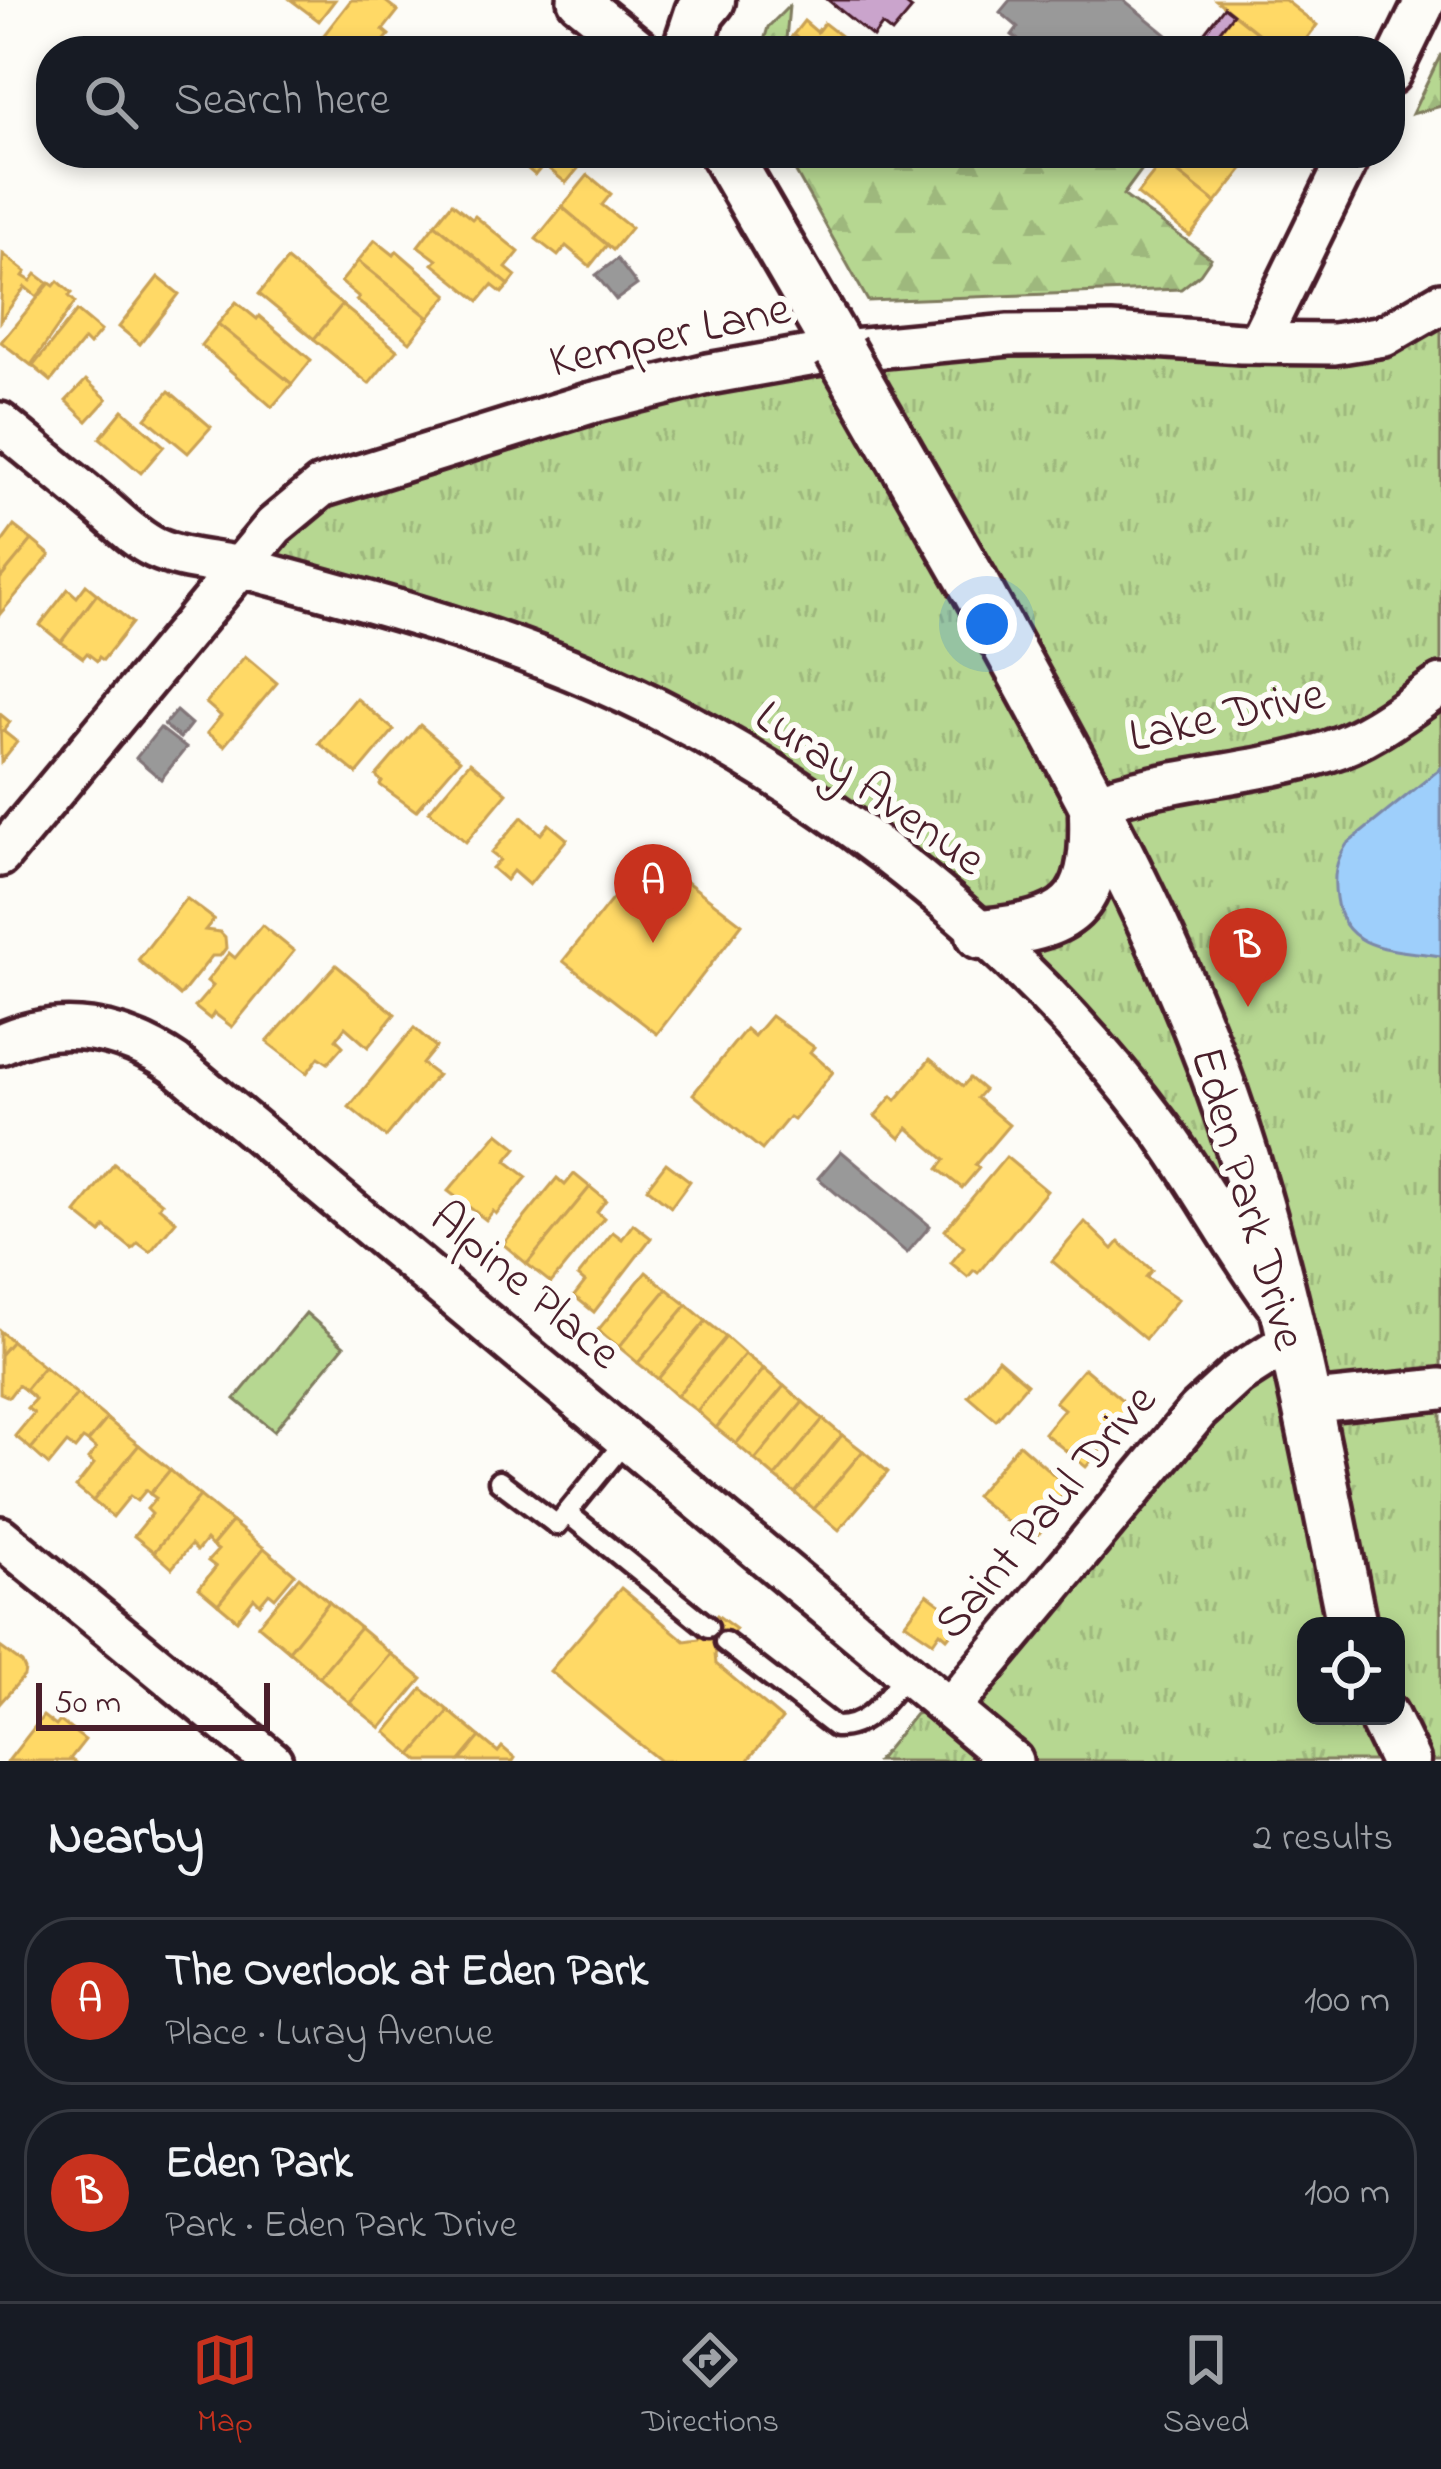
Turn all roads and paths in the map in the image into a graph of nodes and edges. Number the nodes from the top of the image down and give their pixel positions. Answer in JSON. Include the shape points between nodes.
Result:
{"nodes":[{"id":1,"x":578,"y":0,"type":"edge"},
{"id":2,"x":710,"y":0,"type":"edge"},
{"id":3,"x":1426,"y":0,"type":"edge"},
{"id":4,"x":622,"y":36,"type":"edge"},
{"id":5,"x":692,"y":36,"type":"edge"},
{"id":6,"x":1405,"y":43,"type":"edge"},
{"id":7,"x":734,"y":168,"type":"edge"},
{"id":8,"x":1344,"y":168,"type":"edge"},
{"id":9,"x":1441,"y":303,"type":"edge"},
{"id":10,"x":1258,"y":344,"type":"junction"},
{"id":11,"x":0,"y":423,"type":"edge"},
{"id":12,"x":240,"y":566,"type":"junction"},
{"id":13,"x":1441,"y":685,"type":"edge"},
{"id":14,"x":1094,"y":804,"type":"junction"},
{"id":15,"x":0,"y":856,"type":"edge"},
{"id":16,"x":980,"y":934,"type":"junction"},
{"id":17,"x":0,"y":1044,"type":"edge"},
{"id":18,"x":1287,"y":1327,"type":"junction"},
{"id":19,"x":1441,"y":1389,"type":"edge"},
{"id":20,"x":1304,"y":1403,"type":"junction"},
{"id":21,"x":627,"y":1439,"type":"junction"},
{"id":22,"x":499,"y":1480,"type":"dead end"},
{"id":23,"x":567,"y":1513,"type":"junction"},
{"id":24,"x":0,"y":1537,"type":"edge"},
{"id":25,"x":1350,"y":1617,"type":"edge"},
{"id":26,"x":708,"y":1627,"type":"dead end"},
{"id":27,"x":725,"y":1642,"type":"dead end"},
{"id":28,"x":908,"y":1671,"type":"junction"},
{"id":29,"x":951,"y":1707,"type":"junction"},
{"id":30,"x":1387,"y":1725,"type":"edge"},
{"id":31,"x":272,"y":1761,"type":"edge"},
{"id":32,"x":1012,"y":1761,"type":"edge"},
{"id":33,"x":1405,"y":1761,"type":"edge"}],
"edges":[{"from":1,"to":4,"type":"street"},
{"from":2,"to":5,"type":"street"},
{"from":3,"to":6,"type":"street"},
{"from":7,"to":14,"type":"street","name":"Eden Park Drive","bridge":true},
{"from":8,"to":10,"type":"street"},
{"from":9,"to":10,"type":"street","name":"Kemper Lane","via":[[1384,336]]},
{"from":10,"to":12,"type":"street","name":"Kemper Lane","via":[[1009,335],[708,374],[321,487]]},
{"from":11,"to":12,"type":"street","via":[[154,547]]},
{"from":12,"to":15,"type":"street","name":"Kemper Lane"},
{"from":12,"to":16,"type":"street","name":"Luray Avenue","via":[[445,623],[656,709],[850,827]]},
{"from":13,"to":14,"type":"street","name":"Lake Drive","via":[[1333,750]]},
{"from":14,"to":16,"type":"street","via":[[1094,866],[1085,891],[1048,922]]},
{"from":14,"to":18,"type":"street","name":"Eden Park Drive","via":[[1211,1061]]},
{"from":16,"to":18,"type":"street","name":"Luray Avenue","via":[[1087,1040],[1159,1127]]},
{"from":17,"to":21,"type":"street","name":"Alpine Place","via":[[69,1027],[152,1048]]},
{"from":18,"to":20,"type":"street","name":"Eden Park Drive"},
{"from":18,"to":29,"type":"street","name":"Saint Paul Drive","via":[[1198,1411]]},
{"from":19,"to":20,"type":"street"},
{"from":20,"to":25,"type":"street","name":"Eden Park Drive"},
{"from":21,"to":23,"type":"lane"},
{"from":21,"to":28,"type":"street","name":"Alpine Place"},
{"from":22,"to":23,"type":"lane","via":[[557,1525]]},
{"from":23,"to":26,"type":"lane"},
{"from":24,"to":31,"type":"street"},
{"from":27,"to":28,"type":"lane","via":[[835,1727],[869,1717]]},
{"from":28,"to":29,"type":"street","name":"Alpine Place"},
{"from":29,"to":32,"type":"street","name":"Saint Paul Drive"},
{"from":30,"to":33,"type":"street"}]}
